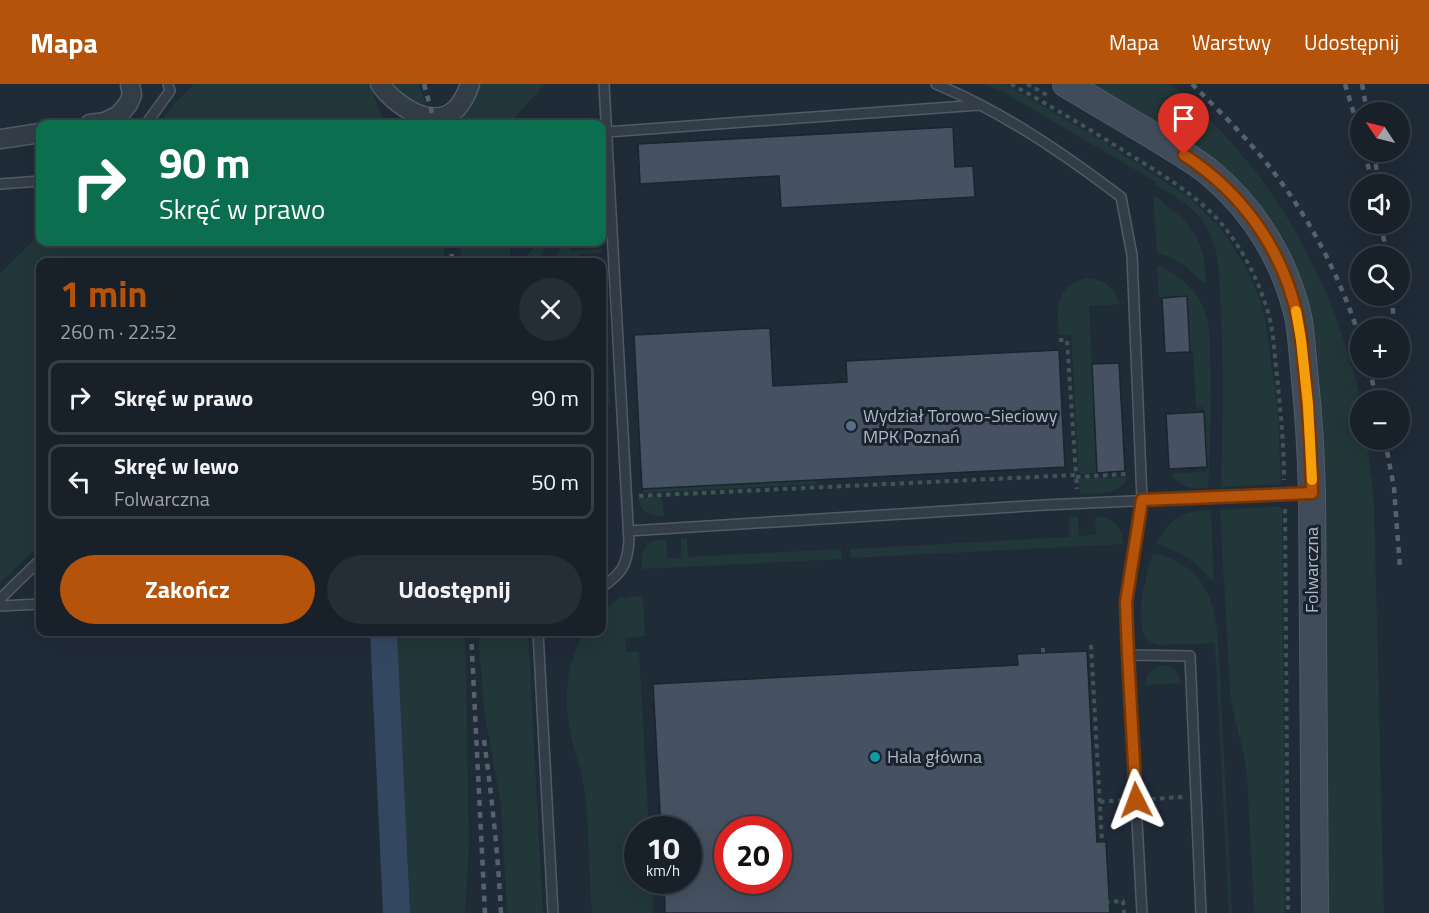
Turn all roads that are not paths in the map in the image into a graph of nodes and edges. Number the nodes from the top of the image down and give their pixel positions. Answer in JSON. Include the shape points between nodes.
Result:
{"nodes":[{"id":1,"x":130,"y":84,"type":"edge"},
{"id":2,"x":380,"y":84,"type":"edge"},
{"id":3,"x":470,"y":84,"type":"edge"},
{"id":4,"x":604,"y":84,"type":"edge"},
{"id":5,"x":936,"y":84,"type":"edge"},
{"id":6,"x":172,"y":86,"type":"edge"},
{"id":7,"x":1061,"y":92,"type":"edge"},
{"id":8,"x":981,"y":105,"type":"junction"},
{"id":9,"x":109,"y":120,"type":"edge"},
{"id":10,"x":149,"y":120,"type":"edge"},
{"id":11,"x":607,"y":132,"type":"junction"},
{"id":12,"x":36,"y":134,"type":"edge"},
{"id":13,"x":0,"y":139,"type":"edge"},
{"id":14,"x":36,"y":181,"type":"edge"},
{"id":15,"x":0,"y":184,"type":"edge"},
{"id":16,"x":1312,"y":493,"type":"junction"},
{"id":17,"x":1142,"y":500,"type":"junction"},
{"id":18,"x":628,"y":531,"type":"junction"},
{"id":19,"x":36,"y":564,"type":"edge"},
{"id":20,"x":606,"y":584,"type":"edge"},
{"id":21,"x":0,"y":599,"type":"edge"},
{"id":22,"x":36,"y":604,"type":"edge"},
{"id":23,"x":0,"y":606,"type":"edge"},
{"id":24,"x":538,"y":636,"type":"edge"},
{"id":25,"x":1128,"y":655,"type":"junction"},
{"id":26,"x":553,"y":913,"type":"edge"},
{"id":27,"x":1142,"y":913,"type":"edge"},
{"id":28,"x":1202,"y":913,"type":"edge"},
{"id":29,"x":1315,"y":913,"type":"edge"}],
"edges":[{"from":1,"to":9,"type":"street","via":[[132,95],[128,104]]},
{"from":2,"to":3,"type":"street","via":[[406,108],[434,117],[450,114],[457,108]]},
{"from":4,"to":11,"type":"lane"},
{"from":5,"to":8,"type":"lane"},
{"from":6,"to":10,"type":"lane"},
{"from":7,"to":16,"type":"street","name":"Folwarczna","via":[[1196,162],[1237,199],[1262,231],[1284,272],[1299,321],[1310,425]]},
{"from":8,"to":11,"type":"lane"},
{"from":8,"to":17,"type":"lane","via":[[1075,162],[1121,197],[1132,255]]},
{"from":11,"to":18,"type":"lane"},
{"from":12,"to":13,"type":"street"},
{"from":14,"to":15,"type":"lane"},
{"from":16,"to":17,"type":"lane"},
{"from":16,"to":29,"type":"street","name":"Folwarczna"},
{"from":17,"to":18,"type":"lane"},
{"from":17,"to":25,"type":"lane","via":[[1127,594]]},
{"from":18,"to":20,"type":"lane","via":[[624,566]]},
{"from":19,"to":21,"type":"lane"},
{"from":22,"to":23,"type":"lane"},
{"from":24,"to":26,"type":"lane"},
{"from":25,"to":27,"type":"lane"},
{"from":25,"to":28,"type":"lane","via":[[1190,656]]}]}
